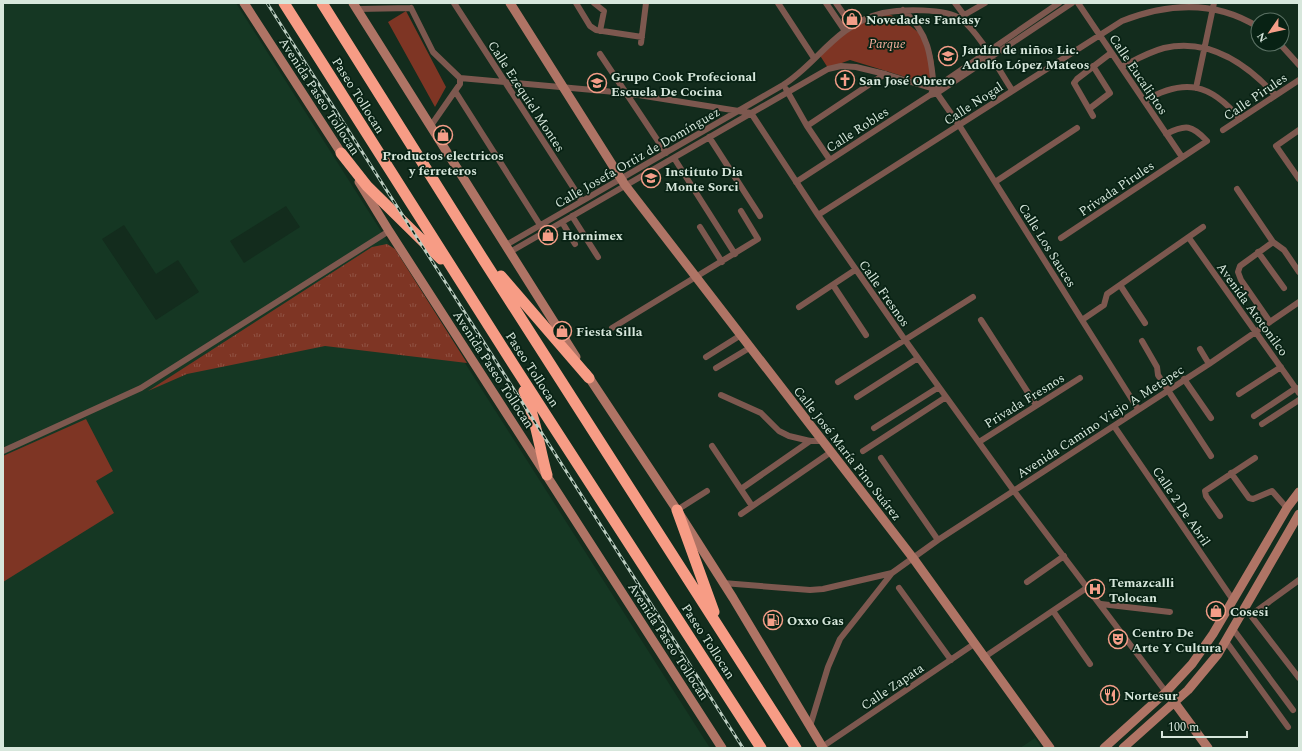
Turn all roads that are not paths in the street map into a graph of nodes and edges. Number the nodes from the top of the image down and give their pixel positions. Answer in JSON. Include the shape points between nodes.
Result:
{"nodes":[{"id":1,"x":244,"y":3,"type":"edge"},
{"id":2,"x":284,"y":3,"type":"edge"},
{"id":3,"x":322,"y":3,"type":"edge"},
{"id":4,"x":454,"y":3,"type":"edge"},
{"id":5,"x":510,"y":3,"type":"edge"},
{"id":6,"x":576,"y":3,"type":"edge"},
{"id":7,"x":594,"y":3,"type":"edge"},
{"id":8,"x":646,"y":3,"type":"edge"},
{"id":9,"x":778,"y":3,"type":"edge"},
{"id":10,"x":826,"y":3,"type":"edge"},
{"id":11,"x":836,"y":3,"type":"edge"},
{"id":12,"x":897,"y":3,"type":"edge"},
{"id":13,"x":955,"y":3,"type":"edge"},
{"id":14,"x":985,"y":3,"type":"edge"},
{"id":15,"x":1059,"y":3,"type":"edge"},
{"id":16,"x":1072,"y":3,"type":"edge"},
{"id":17,"x":1078,"y":3,"type":"edge"},
{"id":18,"x":413,"y":5,"type":"edge"},
{"id":19,"x":355,"y":6,"type":"edge"},
{"id":20,"x":1213,"y":6,"type":"edge"},
{"id":21,"x":900,"y":11,"type":"junction"},
{"id":22,"x":961,"y":16,"type":"junction"},
{"id":23,"x":1250,"y":22,"type":"edge"},
{"id":24,"x":852,"y":26,"type":"junction"},
{"id":25,"x":600,"y":31,"type":"junction"},
{"id":26,"x":845,"y":31,"type":"junction"},
{"id":27,"x":1099,"y":35,"type":"junction"},
{"id":28,"x":1204,"y":48,"type":"junction"},
{"id":29,"x":987,"y":52,"type":"junction"},
{"id":30,"x":1287,"y":52,"type":"edge"},
{"id":31,"x":1112,"y":53,"type":"junction"},
{"id":32,"x":600,"y":54,"type":"dead end"},
{"id":33,"x":814,"y":58,"type":"junction"},
{"id":34,"x":991,"y":58,"type":"junction"},
{"id":35,"x":1299,"y":65,"type":"edge"},
{"id":36,"x":1093,"y":66,"type":"junction"},
{"id":37,"x":1121,"y":67,"type":"junction"},
{"id":38,"x":885,"y":74,"type":"junction"},
{"id":39,"x":460,"y":78,"type":"junction"},
{"id":40,"x":1299,"y":80,"type":"edge"},
{"id":41,"x":503,"y":81,"type":"junction"},
{"id":42,"x":783,"y":85,"type":"junction"},
{"id":43,"x":563,"y":87,"type":"junction"},
{"id":44,"x":1196,"y":88,"type":"junction"},
{"id":45,"x":1012,"y":90,"type":"junction"},
{"id":46,"x":455,"y":91,"type":"junction"},
{"id":47,"x":788,"y":92,"type":"junction"},
{"id":48,"x":934,"y":92,"type":"junction"},
{"id":49,"x":626,"y":93,"type":"junction"},
{"id":50,"x":1274,"y":95,"type":"junction"},
{"id":51,"x":1144,"y":101,"type":"junction"},
{"id":52,"x":1089,"y":109,"type":"junction"},
{"id":53,"x":740,"y":110,"type":"junction"},
{"id":54,"x":751,"y":113,"type":"junction"},
{"id":55,"x":1093,"y":116,"type":"dead end"},
{"id":56,"x":1240,"y":119,"type":"junction"},
{"id":57,"x":959,"y":125,"type":"junction"},
{"id":58,"x":808,"y":126,"type":"junction"},
{"id":59,"x":430,"y":127,"type":"junction"},
{"id":60,"x":1077,"y":128,"type":"dead end"},
{"id":61,"x":1223,"y":130,"type":"dead end"},
{"id":62,"x":1299,"y":130,"type":"edge"},
{"id":63,"x":1166,"y":134,"type":"junction"},
{"id":64,"x":709,"y":137,"type":"junction"},
{"id":65,"x":342,"y":153,"type":"junction"},
{"id":66,"x":666,"y":153,"type":"junction"},
{"id":67,"x":1182,"y":157,"type":"junction"},
{"id":68,"x":674,"y":158,"type":"junction"},
{"id":69,"x":830,"y":160,"type":"junction"},
{"id":70,"x":1299,"y":179,"type":"edge"},
{"id":71,"x":623,"y":182,"type":"junction"},
{"id":72,"x":796,"y":182,"type":"junction"},
{"id":73,"x":995,"y":182,"type":"junction"},
{"id":74,"x":1237,"y":189,"type":"dead end"},
{"id":75,"x":582,"y":201,"type":"junction"},
{"id":76,"x":741,"y":211,"type":"dead end"},
{"id":77,"x":818,"y":215,"type":"junction"},
{"id":78,"x":572,"y":216,"type":"junction"},
{"id":79,"x":760,"y":216,"type":"dead end"},
{"id":80,"x":562,"y":222,"type":"junction"},
{"id":81,"x":540,"y":225,"type":"junction"},
{"id":82,"x":700,"y":227,"type":"dead end"},
{"id":83,"x":1203,"y":227,"type":"dead end"},
{"id":84,"x":389,"y":231,"type":"junction"},
{"id":85,"x":1061,"y":238,"type":"dead end"},
{"id":86,"x":1189,"y":238,"type":"junction"},
{"id":87,"x":1273,"y":242,"type":"junction"},
{"id":88,"x":575,"y":244,"type":"dead end"},
{"id":89,"x":508,"y":248,"type":"junction"},
{"id":90,"x":1258,"y":252,"type":"junction"},
{"id":91,"x":735,"y":254,"type":"junction"},
{"id":92,"x":598,"y":257,"type":"dead end"},
{"id":93,"x":483,"y":259,"type":"junction"},
{"id":94,"x":722,"y":262,"type":"junction"},
{"id":95,"x":856,"y":270,"type":"junction"},
{"id":96,"x":1299,"y":272,"type":"edge"},
{"id":97,"x":458,"y":277,"type":"junction"},
{"id":98,"x":697,"y":277,"type":"junction"},
{"id":99,"x":833,"y":285,"type":"junction"},
{"id":100,"x":1120,"y":285,"type":"junction"},
{"id":101,"x":1284,"y":288,"type":"dead end"},
{"id":102,"x":973,"y":297,"type":"dead end"},
{"id":103,"x":1299,"y":302,"type":"edge"},
{"id":104,"x":799,"y":306,"type":"dead end"},
{"id":105,"x":981,"y":320,"type":"dead end"},
{"id":106,"x":1082,"y":320,"type":"junction"},
{"id":107,"x":1270,"y":322,"type":"junction"},
{"id":108,"x":1145,"y":323,"type":"dead end"},
{"id":109,"x":612,"y":328,"type":"dead end"},
{"id":110,"x":1255,"y":332,"type":"junction"},
{"id":111,"x":742,"y":335,"type":"junction"},
{"id":112,"x":866,"y":335,"type":"dead end"},
{"id":113,"x":905,"y":340,"type":"junction"},
{"id":114,"x":1142,"y":341,"type":"dead end"},
{"id":115,"x":751,"y":347,"type":"junction"},
{"id":116,"x":1200,"y":349,"type":"dead end"},
{"id":117,"x":706,"y":357,"type":"dead end"},
{"id":118,"x":918,"y":358,"type":"junction"},
{"id":119,"x":513,"y":364,"type":"junction"},
{"id":120,"x":1209,"y":364,"type":"junction"},
{"id":121,"x":1281,"y":366,"type":"junction"},
{"id":122,"x":716,"y":368,"type":"dead end"},
{"id":123,"x":589,"y":378,"type":"junction"},
{"id":124,"x":1080,"y":378,"type":"dead end"},
{"id":125,"x":1184,"y":379,"type":"junction"},
{"id":126,"x":838,"y":382,"type":"dead end"},
{"id":127,"x":939,"y":387,"type":"junction"},
{"id":128,"x":1169,"y":389,"type":"junction"},
{"id":129,"x":1298,"y":390,"type":"edge"},
{"id":130,"x":1239,"y":394,"type":"dead end"},
{"id":131,"x":721,"y":395,"type":"dead end"},
{"id":132,"x":857,"y":397,"type":"dead end"},
{"id":133,"x":946,"y":397,"type":"junction"},
{"id":134,"x":1299,"y":400,"type":"edge"},
{"id":135,"x":1036,"y":405,"type":"junction"},
{"id":136,"x":1138,"y":409,"type":"junction"},
{"id":137,"x":1254,"y":416,"type":"dead end"},
{"id":138,"x":1211,"y":418,"type":"dead end"},
{"id":139,"x":1262,"y":424,"type":"dead end"},
{"id":140,"x":1114,"y":426,"type":"junction"},
{"id":141,"x":874,"y":428,"type":"dead end"},
{"id":142,"x":822,"y":440,"type":"junction"},
{"id":143,"x":810,"y":441,"type":"junction"},
{"id":144,"x":979,"y":442,"type":"junction"},
{"id":145,"x":712,"y":446,"type":"dead end"},
{"id":146,"x":3,"y":451,"type":"edge"},
{"id":147,"x":863,"y":451,"type":"dead end"},
{"id":148,"x":831,"y":452,"type":"junction"},
{"id":149,"x":1212,"y":456,"type":"dead end"},
{"id":150,"x":881,"y":458,"type":"dead end"},
{"id":151,"x":1255,"y":458,"type":"dead end"},
{"id":152,"x":1231,"y":473,"type":"junction"},
{"id":153,"x":547,"y":475,"type":"junction"},
{"id":154,"x":741,"y":488,"type":"junction"},
{"id":155,"x":706,"y":491,"type":"dead end"},
{"id":156,"x":1014,"y":491,"type":"junction"},
{"id":157,"x":1299,"y":492,"type":"edge"},
{"id":158,"x":752,"y":506,"type":"junction"},
{"id":159,"x":1287,"y":508,"type":"junction"},
{"id":160,"x":677,"y":510,"type":"junction"},
{"id":161,"x":741,"y":514,"type":"dead end"},
{"id":162,"x":1299,"y":514,"type":"edge"},
{"id":163,"x":1220,"y":516,"type":"dead end"},
{"id":164,"x":938,"y":540,"type":"junction"},
{"id":165,"x":1064,"y":556,"type":"junction"},
{"id":166,"x":913,"y":558,"type":"junction"},
{"id":167,"x":892,"y":572,"type":"junction"},
{"id":168,"x":1299,"y":580,"type":"edge"},
{"id":169,"x":1027,"y":582,"type":"dead end"},
{"id":170,"x":723,"y":583,"type":"junction"},
{"id":171,"x":1088,"y":586,"type":"junction"},
{"id":172,"x":899,"y":588,"type":"dead end"},
{"id":173,"x":1233,"y":600,"type":"junction"},
{"id":174,"x":1101,"y":604,"type":"junction"},
{"id":175,"x":1245,"y":608,"type":"junction"},
{"id":176,"x":1053,"y":610,"type":"junction"},
{"id":177,"x":1170,"y":612,"type":"dead end"},
{"id":178,"x":1251,"y":615,"type":"junction"},
{"id":179,"x":1233,"y":629,"type":"junction"},
{"id":180,"x":720,"y":630,"type":"junction"},
{"id":181,"x":1225,"y":640,"type":"junction"},
{"id":182,"x":974,"y":644,"type":"junction"},
{"id":183,"x":984,"y":658,"type":"junction"},
{"id":184,"x":951,"y":660,"type":"junction"},
{"id":185,"x":1090,"y":664,"type":"dead end"},
{"id":186,"x":1299,"y":678,"type":"edge"},
{"id":187,"x":1166,"y":692,"type":"junction"},
{"id":188,"x":1175,"y":703,"type":"junction"},
{"id":189,"x":1293,"y":710,"type":"dead end"},
{"id":190,"x":810,"y":726,"type":"junction"},
{"id":191,"x":1288,"y":727,"type":"dead end"},
{"id":192,"x":722,"y":748,"type":"edge"},
{"id":193,"x":761,"y":748,"type":"edge"},
{"id":194,"x":796,"y":748,"type":"edge"},
{"id":195,"x":821,"y":748,"type":"edge"},
{"id":196,"x":1050,"y":748,"type":"edge"},
{"id":197,"x":1104,"y":748,"type":"edge"},
{"id":198,"x":1123,"y":748,"type":"edge"},
{"id":199,"x":1208,"y":748,"type":"edge"}],
"edges":[{"from":1,"to":65,"type":"main road","name":"Avenida Paseo Tollocan"},
{"from":2,"to":97,"type":"highway","name":"Paseo Tollocan"},
{"from":3,"to":93,"type":"highway","name":"Paseo Tollocan"},
{"from":4,"to":41,"type":"street","name":"Calle Ezequiel Montes"},
{"from":5,"to":43,"type":"main road","name":"Calle José María Pino Suárez"},
{"from":6,"to":25,"type":"street","via":[[590,26]]},
{"from":7,"to":25,"type":"street","via":[[604,11]]},
{"from":8,"to":25,"type":"street","via":[[641,40]]},
{"from":9,"to":33,"type":"street"},
{"from":10,"to":26,"type":"street"},
{"from":11,"to":24,"type":"street"},
{"from":12,"to":21,"type":"street"},
{"from":13,"to":22,"type":"street"},
{"from":14,"to":22,"type":"street"},
{"from":15,"to":29,"type":"street"},
{"from":16,"to":34,"type":"street"},
{"from":17,"to":27,"type":"street","name":"Calle Eucaliptos"},
{"from":18,"to":19,"type":"street"},
{"from":18,"to":39,"type":"street","via":[[433,52]]},
{"from":19,"to":59,"type":"main road"},
{"from":20,"to":23,"type":"street","name":"Calle Nogal"},
{"from":20,"to":27,"type":"street","name":"Calle Nogal","via":[[1160,8],[1122,21]]},
{"from":20,"to":28,"type":"street"},
{"from":21,"to":22,"type":"street","name":"Calle Josefa Ortiz de Domínguez"},
{"from":21,"to":24,"type":"street","name":"Calle Josefa Ortiz de Domínguez","via":[[882,13]]},
{"from":21,"to":48,"type":"street","via":[[913,20],[925,40],[931,58]]},
{"from":22,"to":29,"type":"street"},
{"from":24,"to":26,"type":"street","name":"Calle Josefa Ortiz de Domínguez"},
{"from":26,"to":33,"type":"street","name":"Calle Josefa Ortiz de Domínguez"},
{"from":27,"to":31,"type":"street","name":"Calle Eucaliptos"},
{"from":27,"to":45,"type":"street","name":"Calle Nogal"},
{"from":28,"to":37,"type":"street","via":[[1163,48]]},
{"from":28,"to":44,"type":"street"},
{"from":28,"to":50,"type":"street","via":[[1229,56],[1258,77]]},
{"from":29,"to":34,"type":"street"},
{"from":29,"to":48,"type":"street"},
{"from":30,"to":35,"type":"street"},
{"from":31,"to":36,"type":"street"},
{"from":31,"to":37,"type":"street","name":"Calle Eucaliptos"},
{"from":32,"to":49,"type":"street"},
{"from":33,"to":42,"type":"street","name":"Calle Josefa Ortiz de Domínguez","via":[[800,74]]},
{"from":34,"to":45,"type":"street"},
{"from":34,"to":48,"type":"street"},
{"from":36,"to":52,"type":"street","via":[[1074,83]]},
{"from":36,"to":52,"type":"street","via":[[1110,93]]},
{"from":37,"to":51,"type":"street","name":"Calle Eucaliptos"},
{"from":38,"to":47,"type":"street","name":"Calle Josefa Ortiz de Domínguez","via":[[848,66],[834,66]]},
{"from":38,"to":48,"type":"street","name":"Calle Josefa Ortiz de Domínguez"},
{"from":38,"to":58,"type":"street"},
{"from":39,"to":41,"type":"street"},
{"from":39,"to":46,"type":"street","via":[[460,84]]},
{"from":40,"to":50,"type":"street","name":"Calle Pirules"},
{"from":41,"to":43,"type":"street"},
{"from":41,"to":75,"type":"street","name":"Calle Ezequiel Montes"},
{"from":42,"to":47,"type":"street"},
{"from":42,"to":53,"type":"street","name":"Calle Josefa Ortiz de Domínguez"},
{"from":43,"to":49,"type":"street"},
{"from":43,"to":71,"type":"main road","name":"Calle José María Pino Suárez"},
{"from":44,"to":51,"type":"street","via":[[1182,87],[1161,91]]},
{"from":44,"to":56,"type":"street","via":[[1212,93],[1227,103]]},
{"from":45,"to":57,"type":"street","name":"Calle Nogal"},
{"from":46,"to":59,"type":"street"},
{"from":46,"to":81,"type":"street"},
{"from":47,"to":54,"type":"street","name":"Calle Josefa Ortiz de Domínguez"},
{"from":47,"to":58,"type":"street"},
{"from":48,"to":57,"type":"street","name":"Calle Los Sauces"},
{"from":48,"to":69,"type":"street","name":"Calle Robles"},
{"from":49,"to":53,"type":"street"},
{"from":49,"to":66,"type":"street"},
{"from":50,"to":56,"type":"street","name":"Calle Pirules"},
{"from":51,"to":63,"type":"street","name":"Calle Eucaliptos"},
{"from":52,"to":55,"type":"street"},
{"from":53,"to":54,"type":"street"},
{"from":53,"to":66,"type":"street","name":"Calle Josefa Ortiz de Domínguez"},
{"from":54,"to":64,"type":"street","name":"Calle Josefa Ortiz de Domínguez"},
{"from":54,"to":72,"type":"street","name":"Calle Fresnos"},
{"from":56,"to":61,"type":"street","name":"Calle Pirules"},
{"from":57,"to":73,"type":"street","name":"Calle Los Sauces"},
{"from":57,"to":77,"type":"street","name":"Calle Nogal"},
{"from":58,"to":69,"type":"street"},
{"from":59,"to":89,"type":"main road"},
{"from":60,"to":73,"type":"street"},
{"from":62,"to":70,"type":"street","via":[[1276,146]]},
{"from":63,"to":67,"type":"street","name":"Calle Eucaliptos"},
{"from":63,"to":67,"type":"street","via":[[1186,126],[1198,131],[1207,141]]},
{"from":64,"to":68,"type":"street","name":"Calle Josefa Ortiz de Domínguez"},
{"from":64,"to":79,"type":"street"},
{"from":65,"to":84,"type":"main road","name":"Avenida Paseo Tollocan"},
{"from":65,"to":97,"type":"highway","via":[[367,186]]},
{"from":66,"to":71,"type":"street","name":"Calle Josefa Ortiz de Domínguez"},
{"from":67,"to":85,"type":"street","name":"Privada Pirules"},
{"from":68,"to":71,"type":"street","name":"Calle Josefa Ortiz de Domínguez"},
{"from":68,"to":91,"type":"street"},
{"from":69,"to":72,"type":"street","name":"Calle Robles"},
{"from":71,"to":75,"type":"street","name":"Calle Josefa Ortiz de Domínguez"},
{"from":71,"to":78,"type":"street","name":"Calle Josefa Ortiz de Domínguez"},
{"from":71,"to":98,"type":"main road","name":"Calle José María Pino Suárez"},
{"from":72,"to":77,"type":"street","name":"Calle Fresnos"},
{"from":73,"to":106,"type":"street","name":"Calle Los Sauces"},
{"from":74,"to":87,"type":"street"},
{"from":75,"to":81,"type":"street","name":"Calle Josefa Ortiz de Domínguez"},
{"from":76,"to":91,"type":"street","via":[[758,239]]},
{"from":77,"to":95,"type":"street","name":"Calle Fresnos"},
{"from":78,"to":80,"type":"street","name":"Calle Josefa Ortiz de Domínguez"},
{"from":78,"to":92,"type":"street"},
{"from":80,"to":88,"type":"street"},
{"from":80,"to":89,"type":"street","name":"Calle Josefa Ortiz de Domínguez"},
{"from":81,"to":89,"type":"street","name":"Calle Josefa Ortiz de Domínguez"},
{"from":82,"to":94,"type":"street"},
{"from":83,"to":86,"type":"street"},
{"from":84,"to":146,"type":"street","via":[[141,388]]},
{"from":84,"to":153,"type":"main road","name":"Avenida Paseo Tollocan"},
{"from":86,"to":100,"type":"street"},
{"from":86,"to":110,"type":"street","name":"Avenida Atotonilco"},
{"from":87,"to":90,"type":"street"},
{"from":87,"to":96,"type":"street","via":[[1284,250]]},
{"from":89,"to":123,"type":"main road"},
{"from":90,"to":101,"type":"street"},
{"from":90,"to":107,"type":"street","via":[[1240,266],[1238,272]]},
{"from":91,"to":94,"type":"street"},
{"from":93,"to":123,"type":"highway","via":[[502,277]]},
{"from":93,"to":180,"type":"highway","name":"Paseo Tollocan"},
{"from":94,"to":98,"type":"street"},
{"from":95,"to":99,"type":"street"},
{"from":95,"to":113,"type":"street","name":"Calle Fresnos"},
{"from":97,"to":119,"type":"highway","name":"Paseo Tollocan"},
{"from":98,"to":109,"type":"street"},
{"from":98,"to":111,"type":"main road","name":"Calle José María Pino Suárez"},
{"from":99,"to":104,"type":"street"},
{"from":99,"to":112,"type":"street"},
{"from":100,"to":106,"type":"street","via":[[1105,296],[1104,305]]},
{"from":100,"to":108,"type":"street"},
{"from":102,"to":113,"type":"street"},
{"from":103,"to":107,"type":"street","name":"Avenida Camino Viejo A Metepec"},
{"from":105,"to":135,"type":"street"},
{"from":106,"to":136,"type":"street","name":"Calle Los Sauces"},
{"from":107,"to":110,"type":"street","name":"Avenida Camino Viejo A Metepec"},
{"from":110,"to":120,"type":"street","name":"Avenida Camino Viejo A Metepec"},
{"from":110,"to":121,"type":"street","name":"Avenida Atotonilco"},
{"from":111,"to":115,"type":"main road","name":"Calle José María Pino Suárez"},
{"from":111,"to":117,"type":"street"},
{"from":113,"to":118,"type":"street","name":"Calle Fresnos"},
{"from":113,"to":126,"type":"street"},
{"from":114,"to":128,"type":"street","via":[[1157,367],[1157,373]]},
{"from":115,"to":122,"type":"street"},
{"from":115,"to":142,"type":"main road","name":"Calle José María Pino Suárez"},
{"from":116,"to":120,"type":"street"},
{"from":118,"to":127,"type":"street","name":"Calle Fresnos"},
{"from":118,"to":132,"type":"street"},
{"from":119,"to":153,"type":"highway","via":[[535,420]]},
{"from":119,"to":193,"type":"highway","name":"Paseo Tollocan"},
{"from":120,"to":125,"type":"street","name":"Avenida Camino Viejo A Metepec"},
{"from":121,"to":129,"type":"street","name":"Avenida Atotonilco"},
{"from":121,"to":130,"type":"street"},
{"from":123,"to":160,"type":"main road"},
{"from":124,"to":135,"type":"street","name":"Privada Fresnos"},
{"from":125,"to":128,"type":"street","name":"Avenida Camino Viejo A Metepec"},
{"from":125,"to":138,"type":"street"},
{"from":127,"to":133,"type":"street","name":"Calle Fresnos"},
{"from":127,"to":141,"type":"street"},
{"from":128,"to":136,"type":"street","name":"Avenida Camino Viejo A Metepec"},
{"from":128,"to":149,"type":"street"},
{"from":129,"to":137,"type":"street"},
{"from":131,"to":143,"type":"street","via":[[761,413],[779,431]]},
{"from":133,"to":144,"type":"street","name":"Calle Fresnos"},
{"from":133,"to":147,"type":"street"},
{"from":134,"to":139,"type":"street"},
{"from":135,"to":144,"type":"street","name":"Privada Fresnos"},
{"from":136,"to":140,"type":"street","name":"Avenida Camino Viejo A Metepec"},
{"from":140,"to":156,"type":"street","name":"Avenida Camino Viejo A Metepec"},
{"from":140,"to":173,"type":"street","name":"Calle 2 De Abril"},
{"from":142,"to":143,"type":"street"},
{"from":142,"to":148,"type":"main road","name":"Calle José María Pino Suárez"},
{"from":143,"to":154,"type":"street"},
{"from":144,"to":156,"type":"street","name":"Calle Fresnos"},
{"from":145,"to":154,"type":"street"},
{"from":148,"to":158,"type":"street"},
{"from":148,"to":166,"type":"main road","name":"Calle José María Pino Suárez"},
{"from":150,"to":164,"type":"street"},
{"from":151,"to":152,"type":"street"},
{"from":152,"to":159,"type":"street","via":[[1249,498],[1253,499],[1272,491]]},
{"from":152,"to":163,"type":"street","via":[[1205,491]]},
{"from":153,"to":192,"type":"main road","name":"Avenida Paseo Tollocan"},
{"from":154,"to":158,"type":"street"},
{"from":155,"to":160,"type":"street"},
{"from":156,"to":164,"type":"street","name":"Avenida Camino Viejo A Metepec"},
{"from":156,"to":165,"type":"street","name":"Calle Fresnos"},
{"from":157,"to":159,"type":"main road"},
{"from":158,"to":161,"type":"street"},
{"from":159,"to":173,"type":"main road"},
{"from":160,"to":170,"type":"main road"},
{"from":160,"to":180,"type":"highway"},
{"from":162,"to":175,"type":"main road"},
{"from":164,"to":166,"type":"street","name":"Avenida Camino Viejo A Metepec"},
{"from":165,"to":169,"type":"street"},
{"from":165,"to":171,"type":"street","name":"Calle Fresnos"},
{"from":166,"to":167,"type":"street","name":"Avenida Camino Viejo A Metepec"},
{"from":166,"to":182,"type":"main road","name":"Calle José María Pino Suárez"},
{"from":167,"to":170,"type":"street","via":[[810,590]]},
{"from":167,"to":190,"type":"street","via":[[840,639],[828,667]]},
{"from":168,"to":178,"type":"street"},
{"from":170,"to":190,"type":"main road"},
{"from":171,"to":174,"type":"street","name":"Calle Fresnos"},
{"from":171,"to":176,"type":"street"},
{"from":172,"to":184,"type":"street"},
{"from":173,"to":187,"type":"main road","via":[[1202,651]]},
{"from":174,"to":177,"type":"street"},
{"from":174,"to":187,"type":"street","name":"Calle Fresnos"},
{"from":175,"to":178,"type":"street"},
{"from":175,"to":179,"type":"main road"},
{"from":176,"to":183,"type":"street"},
{"from":176,"to":185,"type":"street"},
{"from":178,"to":186,"type":"street"},
{"from":179,"to":181,"type":"main road"},
{"from":179,"to":189,"type":"street"},
{"from":180,"to":194,"type":"highway","name":"Paseo Tollocan"},
{"from":181,"to":188,"type":"main road","via":[[1218,654]]},
{"from":181,"to":191,"type":"street"},
{"from":182,"to":183,"type":"main road","name":"Calle José María Pino Suárez"},
{"from":182,"to":184,"type":"street","name":"Calle Zapata"},
{"from":183,"to":196,"type":"main road","name":"Calle José María Pino Suárez"},
{"from":184,"to":195,"type":"street","name":"Calle Zapata"},
{"from":187,"to":188,"type":"main road"},
{"from":187,"to":197,"type":"main road"},
{"from":188,"to":198,"type":"main road"},
{"from":188,"to":199,"type":"main road"},
{"from":190,"to":195,"type":"main road"}]}
